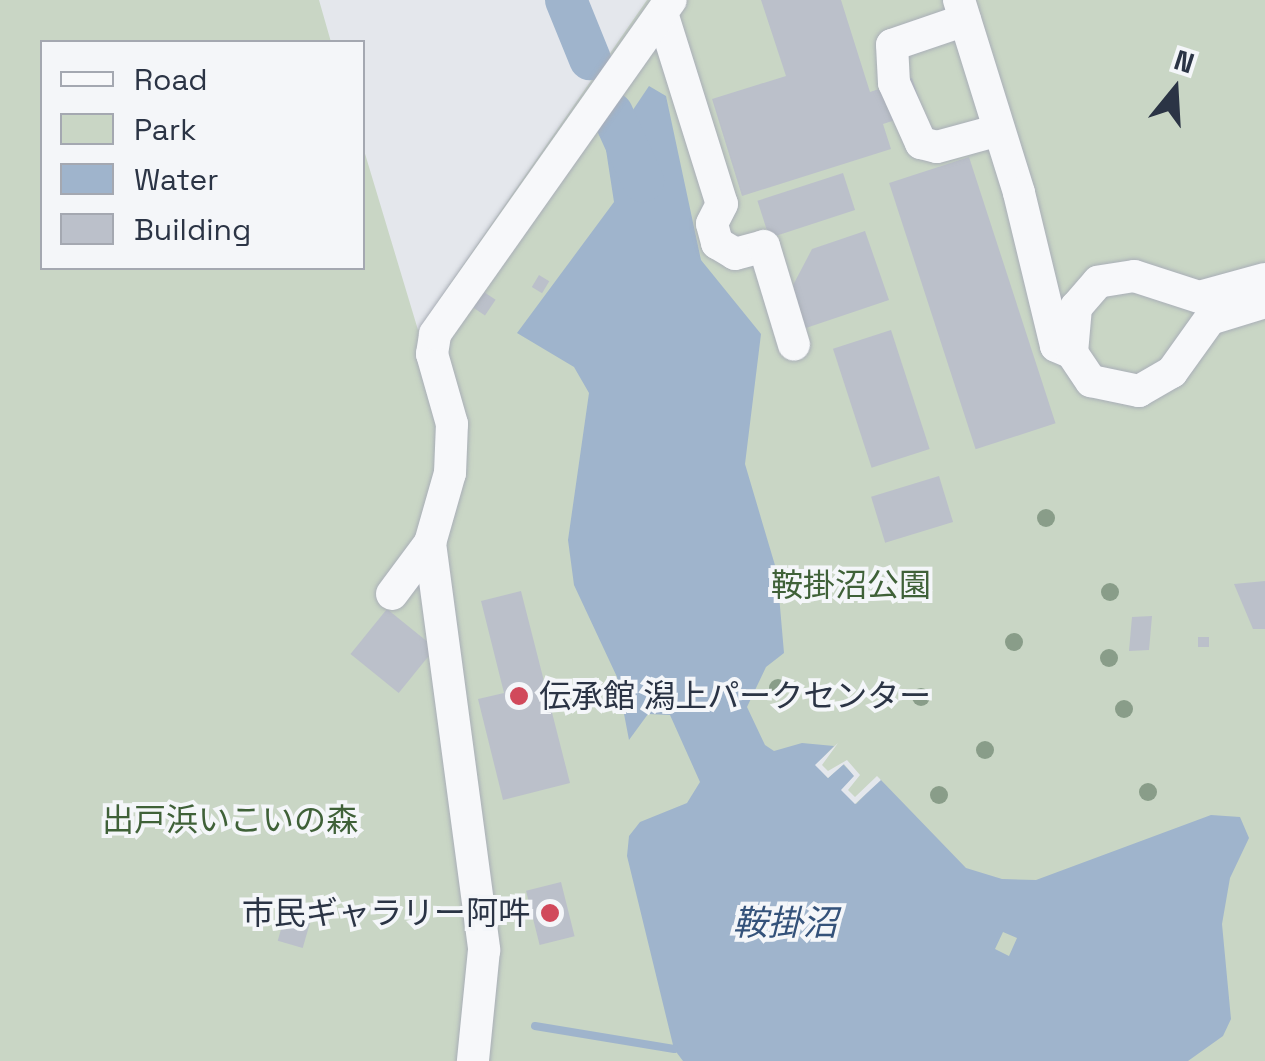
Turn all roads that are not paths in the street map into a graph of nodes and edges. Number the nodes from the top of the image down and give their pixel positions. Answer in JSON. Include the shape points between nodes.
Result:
{"nodes":[{"id":1,"x":666,"y":6,"type":"edge"},
{"id":2,"x":962,"y":10,"type":"edge"},
{"id":3,"x":998,"y":130,"type":"junction"},
{"id":4,"x":1032,"y":243,"type":"junction"},
{"id":5,"x":1265,"y":278,"type":"edge"},
{"id":6,"x":1082,"y":295,"type":"junction"},
{"id":7,"x":1265,"y":302,"type":"edge"},
{"id":8,"x":794,"y":345,"type":"dead end"},
{"id":9,"x":1072,"y":353,"type":"junction"},
{"id":10,"x":430,"y":543,"type":"junction"},
{"id":11,"x":392,"y":594,"type":"dead end"},
{"id":12,"x":473,"y":1061,"type":"edge"}],
"edges":[{"from":1,"to":8,"type":"lane","via":[[722,204],[712,224],[717,243],[735,254],[764,246]]},
{"from":1,"to":10,"type":"lane","via":[[435,334],[432,354],[452,441]]},
{"from":2,"to":3,"type":"lane"},
{"from":2,"to":3,"type":"lane","via":[[892,45],[894,84],[920,143],[937,147]]},
{"from":3,"to":4,"type":"lane"},
{"from":4,"to":6,"type":"lane","via":[[1046,272]]},
{"from":4,"to":9,"type":"lane","via":[[1056,346]]},
{"from":5,"to":6,"type":"lane","via":[[1199,297],[1117,277]]},
{"from":6,"to":9,"type":"lane","via":[[1070,322]]},
{"from":7,"to":9,"type":"lane","via":[[1210,319],[1172,372],[1139,391],[1091,381]]},
{"from":10,"to":11,"type":"lane"},
{"from":10,"to":12,"type":"lane","via":[[484,950]]}]}
